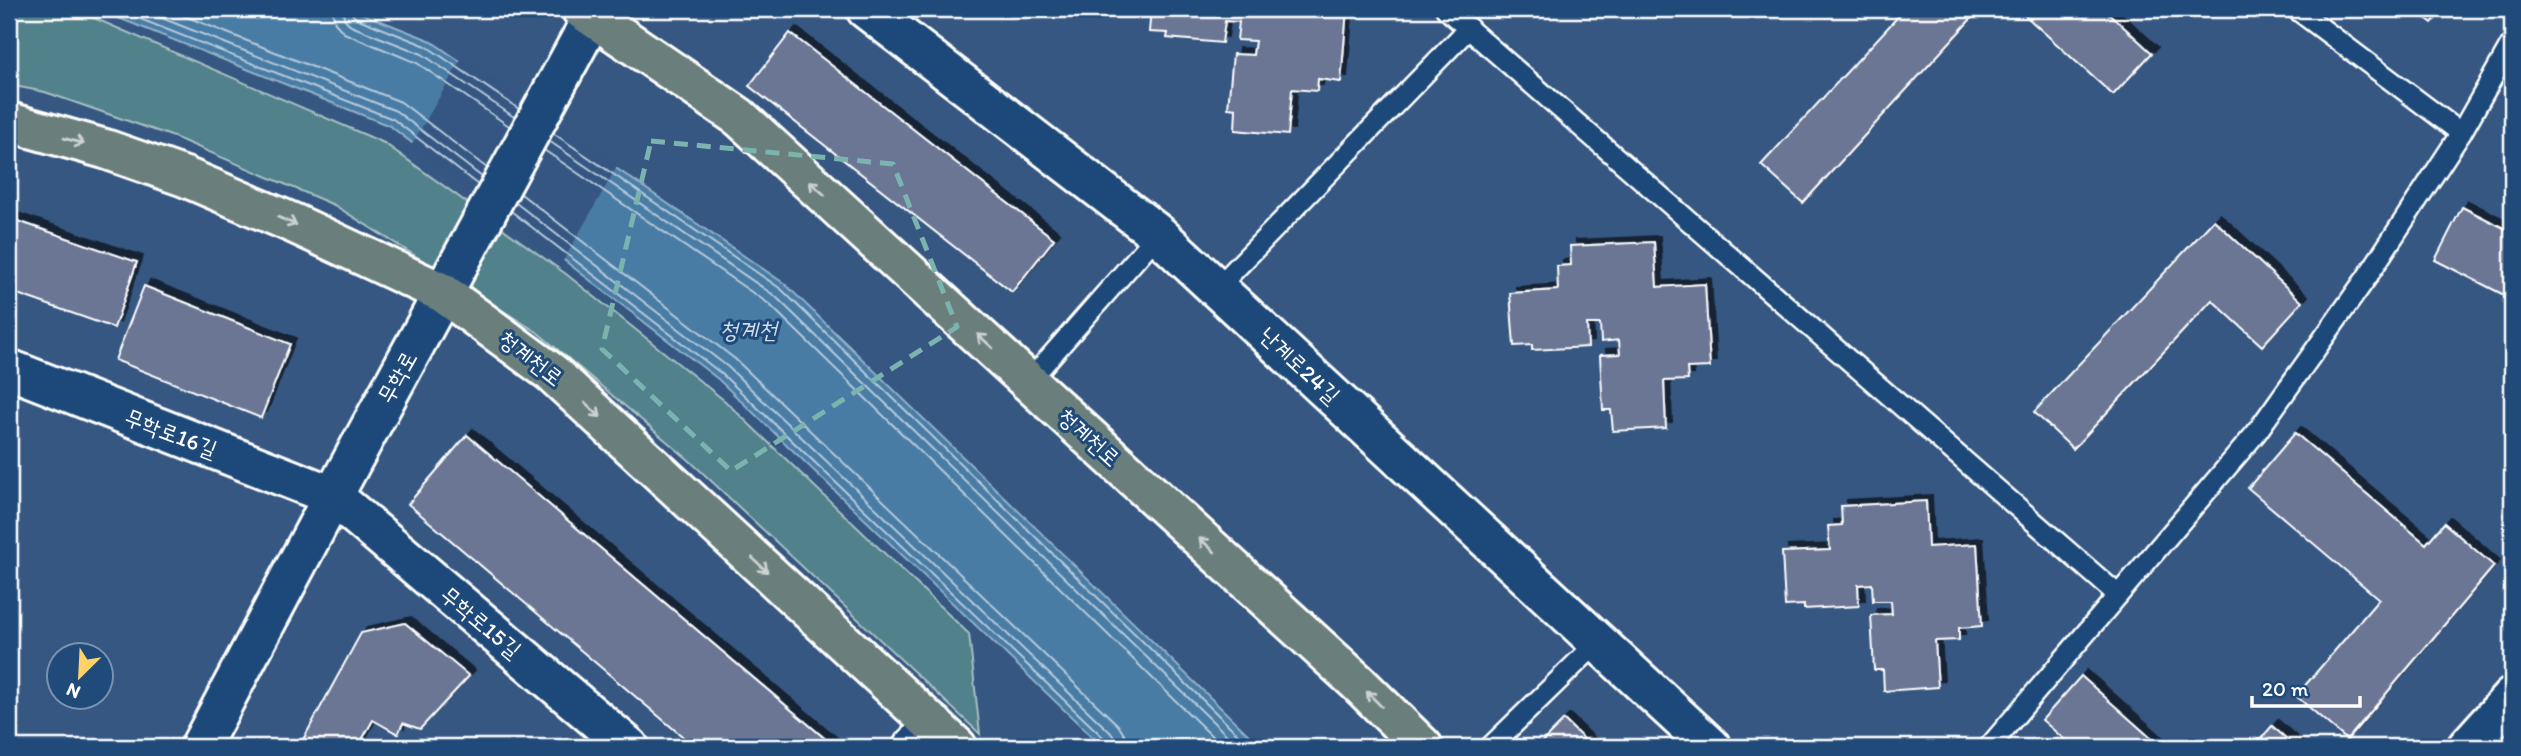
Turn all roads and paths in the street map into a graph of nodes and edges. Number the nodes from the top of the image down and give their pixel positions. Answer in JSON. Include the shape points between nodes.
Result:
{"nodes":[{"id":1,"x":866,"y":9,"type":"edge"},
{"id":2,"x":1446,"y":9,"type":"edge"},
{"id":3,"x":2296,"y":9,"type":"edge"},
{"id":4,"x":590,"y":11,"type":"edge"},
{"id":5,"x":1469,"y":28,"type":"junction"},
{"id":6,"x":2512,"y":43,"type":"edge"},
{"id":7,"x":9,"y":122,"type":"edge"},
{"id":8,"x":2460,"y":133,"type":"junction"},
{"id":9,"x":1158,"y":234,"type":"junction"},
{"id":10,"x":1217,"y":288,"type":"junction"},
{"id":11,"x":443,"y":293,"type":"junction"},
{"id":12,"x":9,"y":369,"type":"edge"},
{"id":13,"x":1028,"y":381,"type":"junction"},
{"id":14,"x":333,"y":496,"type":"junction"},
{"id":15,"x":2118,"y":595,"type":"junction"},
{"id":16,"x":1600,"y":641,"type":"junction"},
{"id":17,"x":2512,"y":697,"type":"edge"},
{"id":18,"x":935,"y":740,"type":"edge"},
{"id":19,"x":619,"y":744,"type":"edge"},
{"id":20,"x":200,"y":747,"type":"edge"},
{"id":21,"x":1423,"y":747,"type":"edge"},
{"id":22,"x":1490,"y":747,"type":"edge"},
{"id":23,"x":1712,"y":747,"type":"edge"},
{"id":24,"x":1989,"y":747,"type":"edge"},
{"id":25,"x":2467,"y":747,"type":"edge"}],
"edges":[{"from":1,"to":9,"type":"street","name":"난계로24길"},
{"from":2,"to":5,"type":"lane"},
{"from":3,"to":8,"type":"lane"},
{"from":4,"to":11,"type":"street","name":"무학로","via":[[569,61]]},
{"from":13,"to":4,"type":"main road","name":"청계천로","one_way":true,"via":[[739,117]]},
{"from":5,"to":10,"type":"lane"},
{"from":5,"to":15,"type":"lane"},
{"from":6,"to":8,"type":"lane"},
{"from":7,"to":11,"type":"main road","name":"청계천로","one_way":true,"via":[[185,177]]},
{"from":8,"to":15,"type":"lane","via":[[2367,277],[2256,433]]},
{"from":9,"to":10,"type":"street","name":"난계로24길"},
{"from":9,"to":13,"type":"lane"},
{"from":10,"to":16,"type":"street","name":"난계로24길"},
{"from":11,"to":14,"type":"street","name":"무학로"},
{"from":11,"to":18,"type":"main road","name":"청계천로","one_way":true,"via":[[552,373]]},
{"from":12,"to":14,"type":"street","name":"무학로16길"},
{"from":21,"to":13,"type":"main road","name":"청계천로","one_way":true},
{"from":14,"to":19,"type":"street","name":"무학로15길"},
{"from":14,"to":20,"type":"street","name":"무학로"},
{"from":15,"to":24,"type":"lane"},
{"from":16,"to":22,"type":"lane"},
{"from":16,"to":23,"type":"street","name":"난계로24길"},
{"from":17,"to":25,"type":"street"}]}
